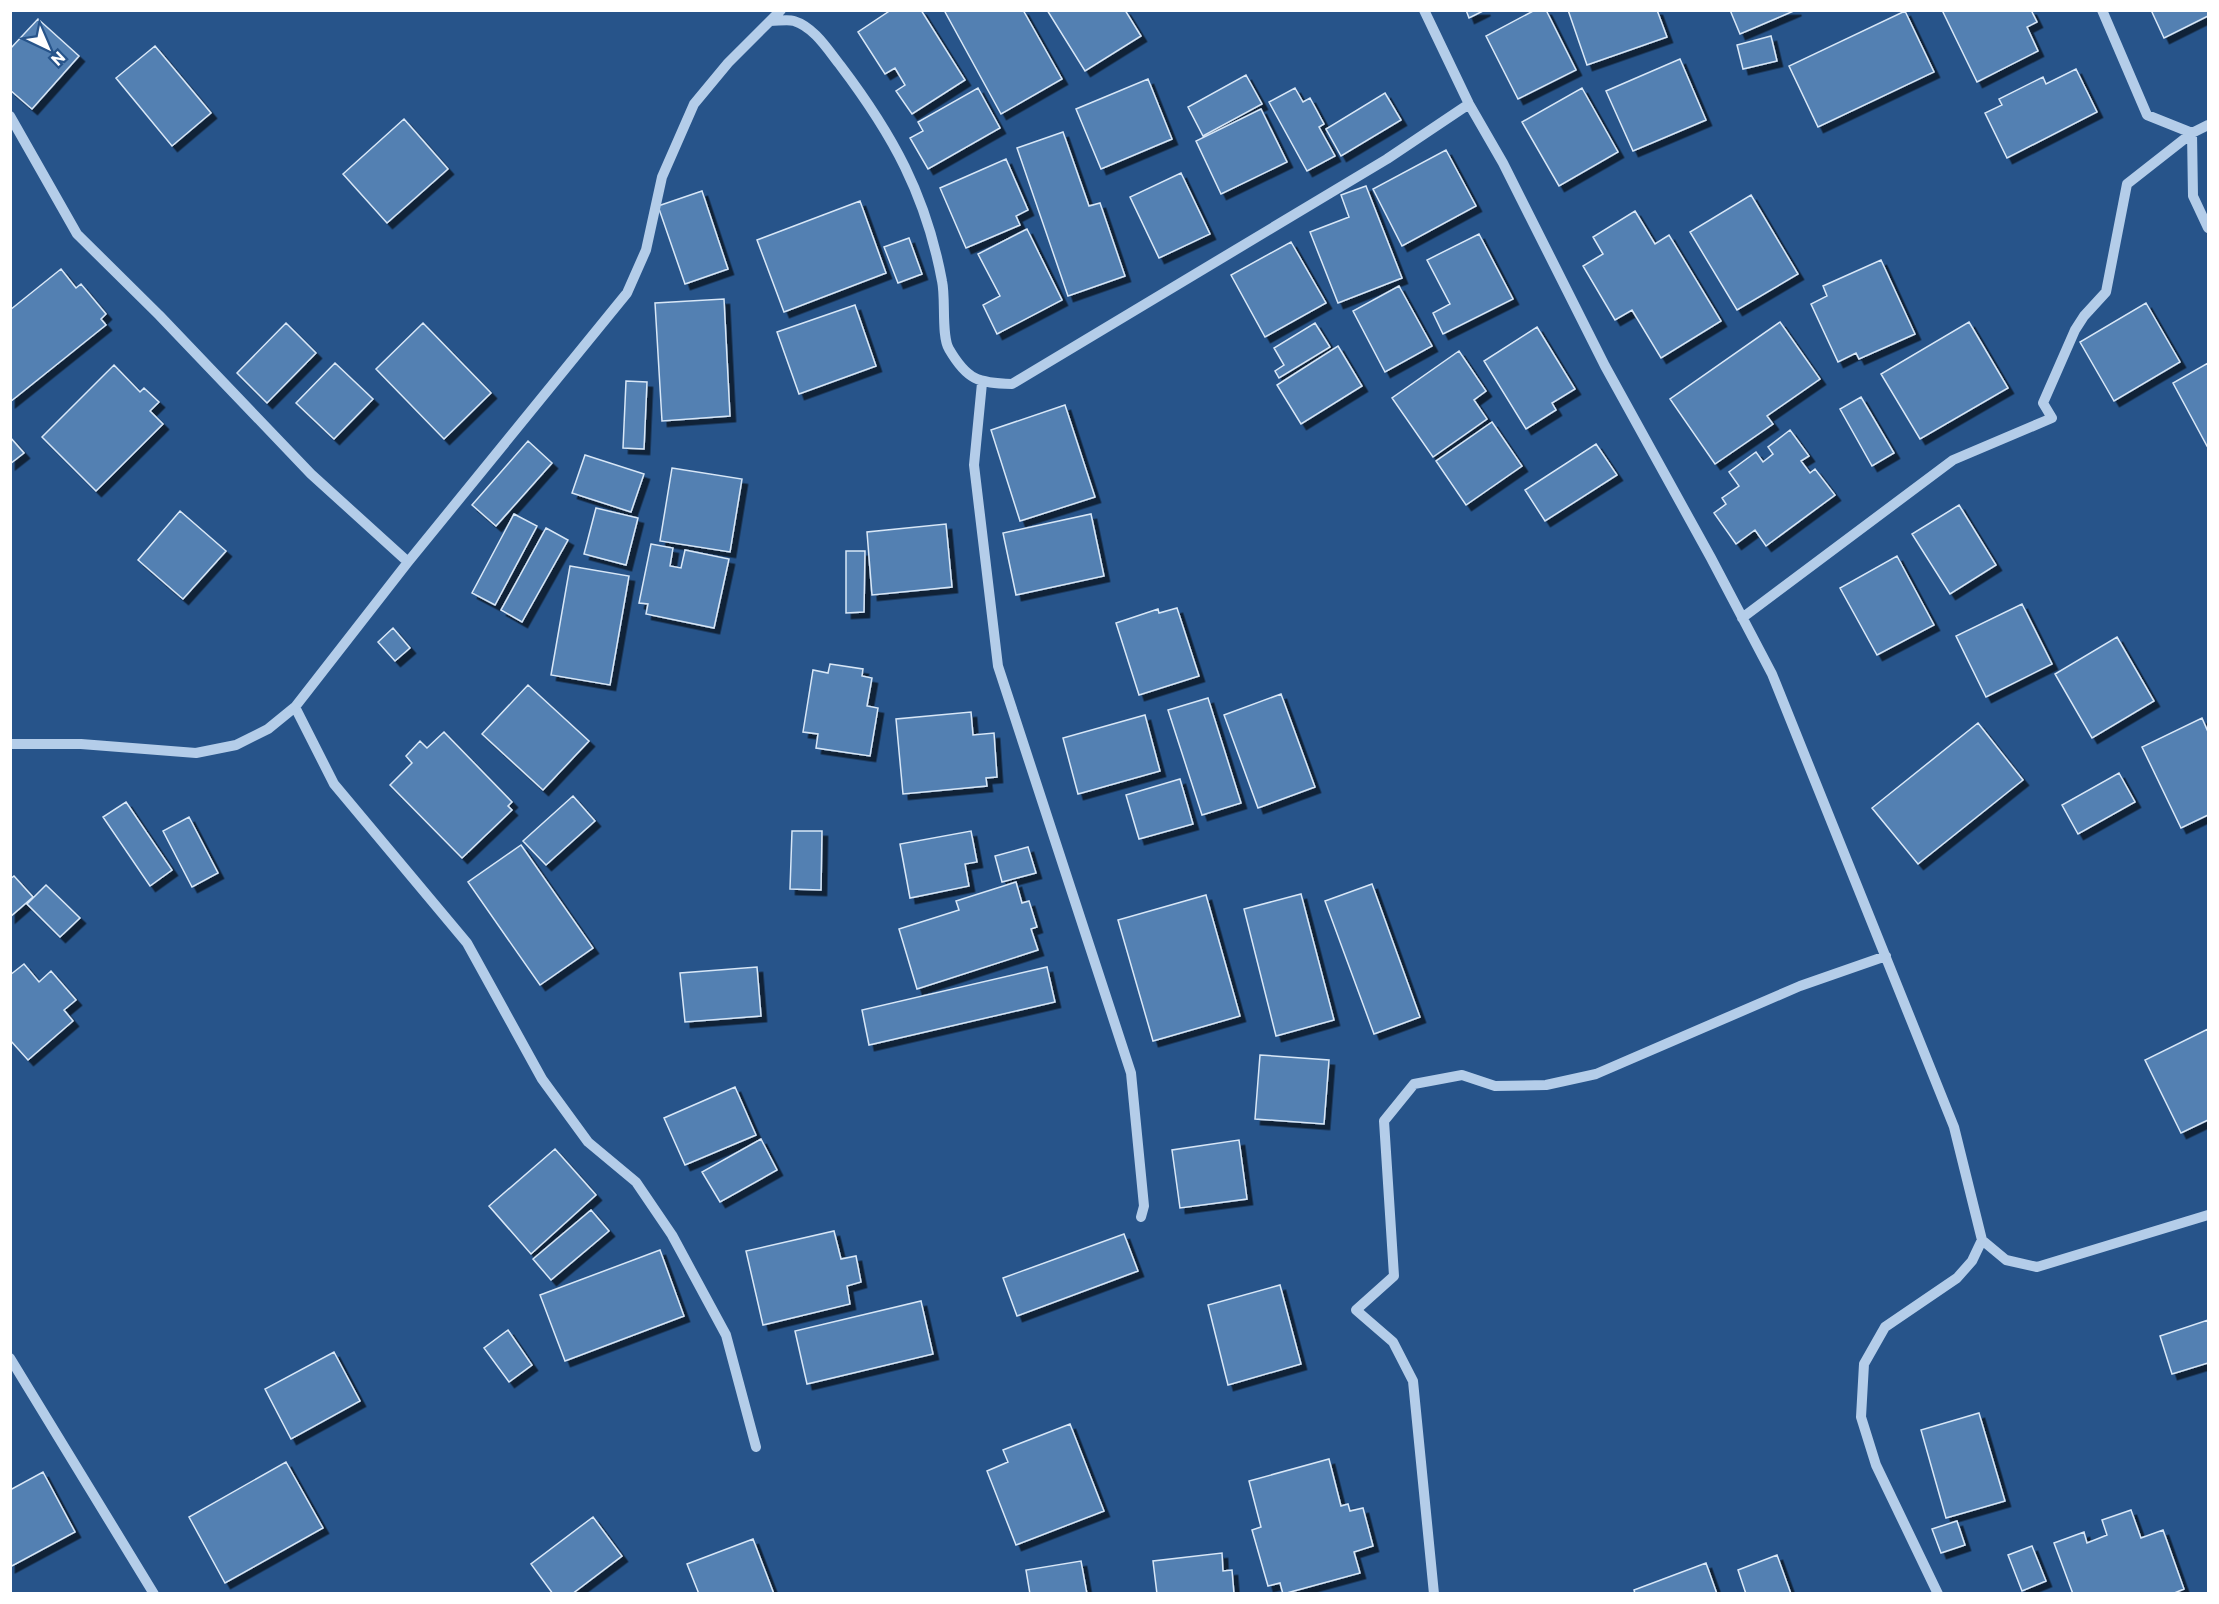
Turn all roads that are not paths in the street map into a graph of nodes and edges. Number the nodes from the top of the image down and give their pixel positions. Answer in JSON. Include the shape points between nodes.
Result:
{"nodes":[{"id":1,"x":781,"y":10,"type":"edge"},
{"id":2,"x":1424,"y":10,"type":"edge"},
{"id":3,"x":2102,"y":10,"type":"edge"},
{"id":4,"x":771,"y":21,"type":"junction"},
{"id":5,"x":1469,"y":104,"type":"junction"},
{"id":6,"x":10,"y":116,"type":"edge"},
{"id":7,"x":2208,"y":125,"type":"edge"},
{"id":8,"x":2192,"y":133,"type":"junction"},
{"id":9,"x":2208,"y":228,"type":"edge"},
{"id":10,"x":982,"y":383,"type":"junction"},
{"id":11,"x":408,"y":562,"type":"junction"},
{"id":12,"x":1742,"y":618,"type":"junction"},
{"id":13,"x":295,"y":707,"type":"junction"},
{"id":14,"x":10,"y":744,"type":"edge"},
{"id":15,"x":1886,"y":956,"type":"junction"},
{"id":16,"x":2208,"y":1215,"type":"edge"},
{"id":17,"x":1141,"y":1217,"type":"dead end"},
{"id":18,"x":1982,"y":1240,"type":"junction"},
{"id":19,"x":10,"y":1358,"type":"edge"},
{"id":20,"x":756,"y":1447,"type":"dead end"},
{"id":21,"x":154,"y":1593,"type":"edge"},
{"id":22,"x":1434,"y":1593,"type":"edge"},
{"id":23,"x":1938,"y":1593,"type":"edge"}],
"edges":[{"from":1,"to":4,"type":"street"},
{"from":2,"to":5,"type":"street"},
{"from":3,"to":8,"type":"street","via":[[2147,115]]},
{"from":4,"to":10,"type":"street","via":[[794,21],[816,36],[862,94],[898,150],[925,209],[943,284],[947,347],[964,370]]},
{"from":4,"to":11,"type":"street","via":[[694,104],[662,177],[646,250],[627,293]]},
{"from":5,"to":10,"type":"street","via":[[1387,159],[1012,384]]},
{"from":5,"to":12,"type":"street"},
{"from":6,"to":11,"type":"street","via":[[76,234],[311,474]]},
{"from":7,"to":8,"type":"street"},
{"from":8,"to":9,"type":"street","via":[[2193,196]]},
{"from":8,"to":12,"type":"street","via":[[2127,184],[2106,292],[2084,316],[2043,403],[2052,418],[1953,460]]},
{"from":10,"to":17,"type":"street","via":[[975,465],[998,666],[1131,1073],[1144,1206]]},
{"from":11,"to":13,"type":"street"},
{"from":12,"to":15,"type":"street","via":[[1772,674]]},
{"from":13,"to":14,"type":"street","via":[[268,729],[236,745],[196,753],[81,744]]},
{"from":13,"to":20,"type":"street","via":[[334,784],[467,943],[542,1079],[588,1142],[636,1182],[672,1235],[726,1335]]},
{"from":15,"to":18,"type":"street","via":[[1954,1127]]},
{"from":15,"to":22,"type":"street","via":[[1800,986],[1596,1074],[1546,1085],[1495,1086],[1462,1075],[1414,1084],[1384,1121],[1394,1276],[1356,1310],[1393,1342],[1413,1382]]},
{"from":16,"to":18,"type":"street","via":[[2037,1267],[2006,1260]]},
{"from":18,"to":23,"type":"street","via":[[1972,1261],[1957,1278],[1885,1328],[1864,1364],[1861,1417],[1876,1465]]},
{"from":19,"to":21,"type":"street"}]}
